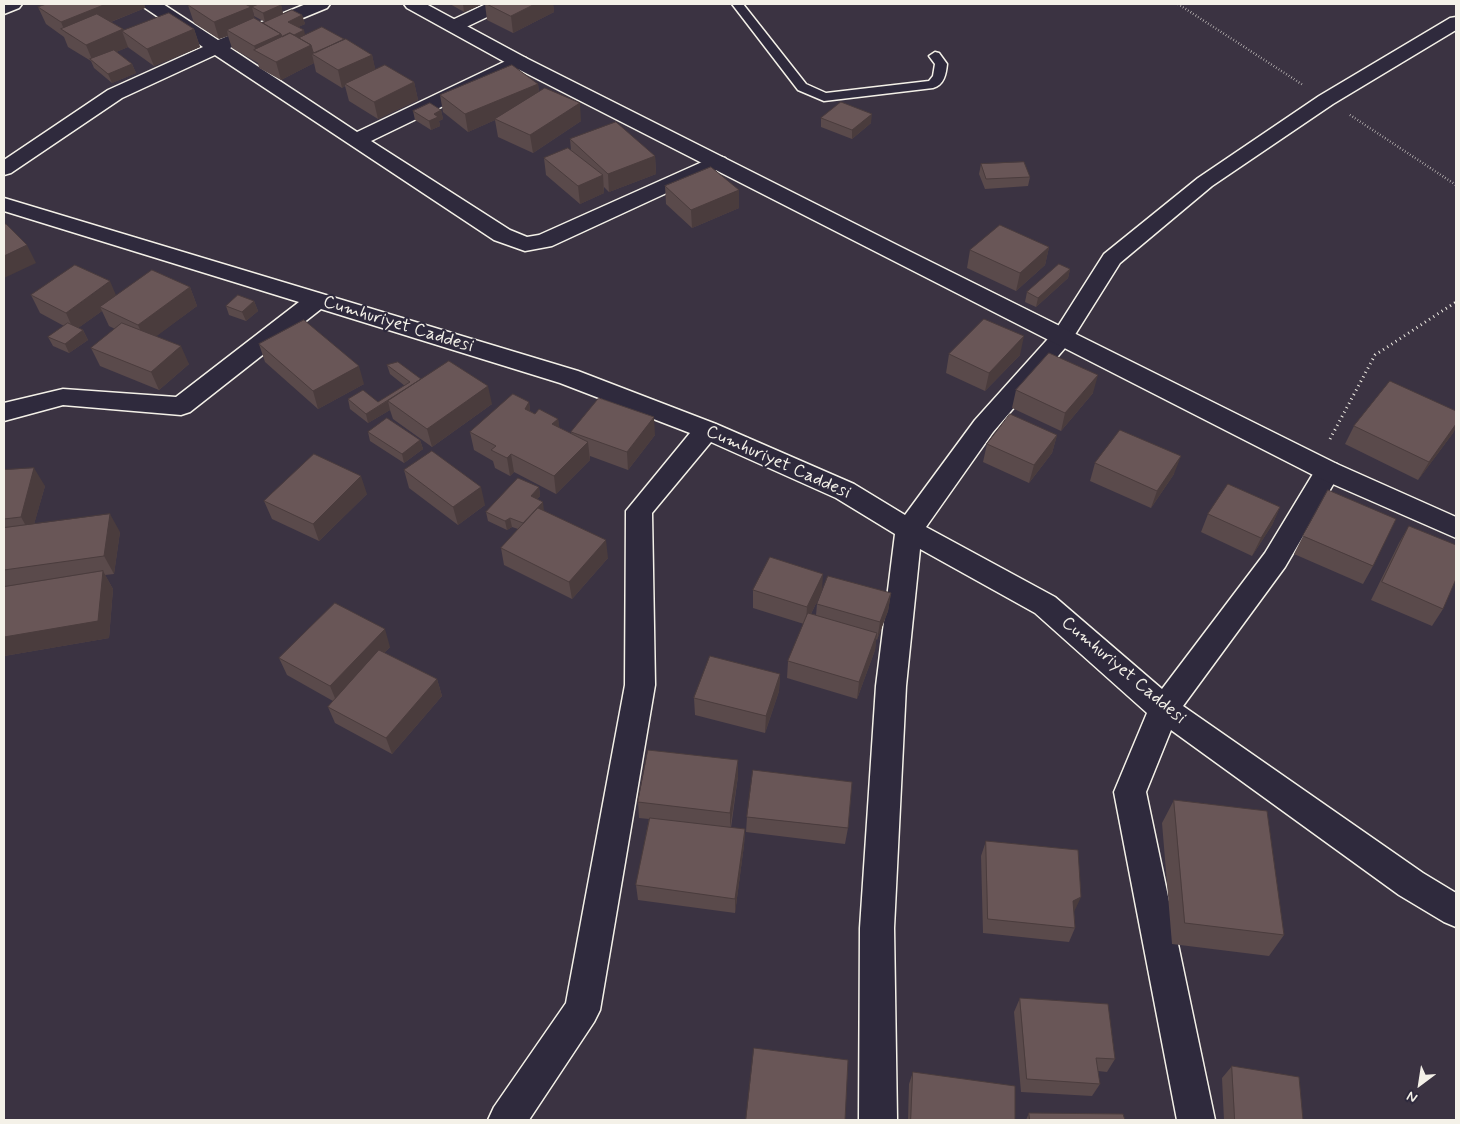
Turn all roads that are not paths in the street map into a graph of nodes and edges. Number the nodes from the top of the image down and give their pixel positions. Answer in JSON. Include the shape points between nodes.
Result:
{"nodes":[{"id":1,"x":13,"y":4,"type":"edge"},
{"id":2,"x":151,"y":4,"type":"edge"},
{"id":3,"x":321,"y":4,"type":"edge"},
{"id":4,"x":413,"y":4,"type":"edge"},
{"id":5,"x":500,"y":4,"type":"edge"},
{"id":6,"x":737,"y":4,"type":"edge"},
{"id":7,"x":4,"y":9,"type":"edge"},
{"id":8,"x":1456,"y":22,"type":"edge"},
{"id":9,"x":454,"y":26,"type":"junction"},
{"id":10,"x":217,"y":47,"type":"junction"},
{"id":11,"x":935,"y":56,"type":"dead end"},
{"id":12,"x":519,"y":62,"type":"junction"},
{"id":13,"x":356,"y":140,"type":"junction"},
{"id":14,"x":718,"y":162,"type":"junction"},
{"id":15,"x":4,"y":169,"type":"edge"},
{"id":16,"x":4,"y":204,"type":"edge"},
{"id":17,"x":317,"y":300,"type":"junction"},
{"id":18,"x":1063,"y":336,"type":"junction"},
{"id":19,"x":4,"y":412,"type":"edge"},
{"id":20,"x":707,"y":430,"type":"junction"},
{"id":21,"x":1328,"y":470,"type":"junction"},
{"id":22,"x":1456,"y":528,"type":"edge"},
{"id":23,"x":909,"y":530,"type":"junction"},
{"id":24,"x":1164,"y":709,"type":"junction"},
{"id":25,"x":1456,"y":911,"type":"edge"},
{"id":26,"x":507,"y":1120,"type":"edge"},
{"id":27,"x":878,"y":1120,"type":"edge"},
{"id":28,"x":1196,"y":1120,"type":"edge"}],
"edges":[{"from":1,"to":7,"type":"street"},
{"from":2,"to":10,"type":"street"},
{"from":3,"to":10,"type":"street"},
{"from":4,"to":9,"type":"street"},
{"from":5,"to":9,"type":"street"},
{"from":6,"to":11,"type":"lane","via":[[802,86],[824,97],[933,84],[939,77],[941,64]]},
{"from":8,"to":18,"type":"street","via":[[1326,100],[1205,182],[1112,259]]},
{"from":9,"to":12,"type":"street"},
{"from":10,"to":13,"type":"street"},
{"from":10,"to":15,"type":"street","via":[[115,94]]},
{"from":12,"to":13,"type":"street"},
{"from":12,"to":14,"type":"street"},
{"from":13,"to":14,"type":"street","via":[[502,235],[525,244],[544,241]]},
{"from":14,"to":18,"type":"street"},
{"from":16,"to":17,"type":"street","name":"Cumhuriyet Caddesi"},
{"from":17,"to":19,"type":"street","via":[[181,406],[63,397]]},
{"from":17,"to":20,"type":"street","name":"Cumhuriyet Caddesi","via":[[569,377]]},
{"from":18,"to":21,"type":"street"},
{"from":18,"to":23,"type":"street","via":[[984,426]]},
{"from":20,"to":23,"type":"street","name":"Cumhuriyet Caddesi","via":[[845,491]]},
{"from":20,"to":26,"type":"street","via":[[640,511],[640,685],[582,1010]]},
{"from":21,"to":22,"type":"street"},
{"from":21,"to":24,"type":"street","via":[[1275,560]]},
{"from":23,"to":24,"type":"street","name":"Cumhuriyet Caddesi","via":[[1045,605]]},
{"from":23,"to":27,"type":"street","via":[[890,686],[876,928]]},
{"from":24,"to":25,"type":"street","name":"Cumhuriyet Caddesi","via":[[1411,884]]},
{"from":24,"to":28,"type":"street","via":[[1130,792]]}]}
